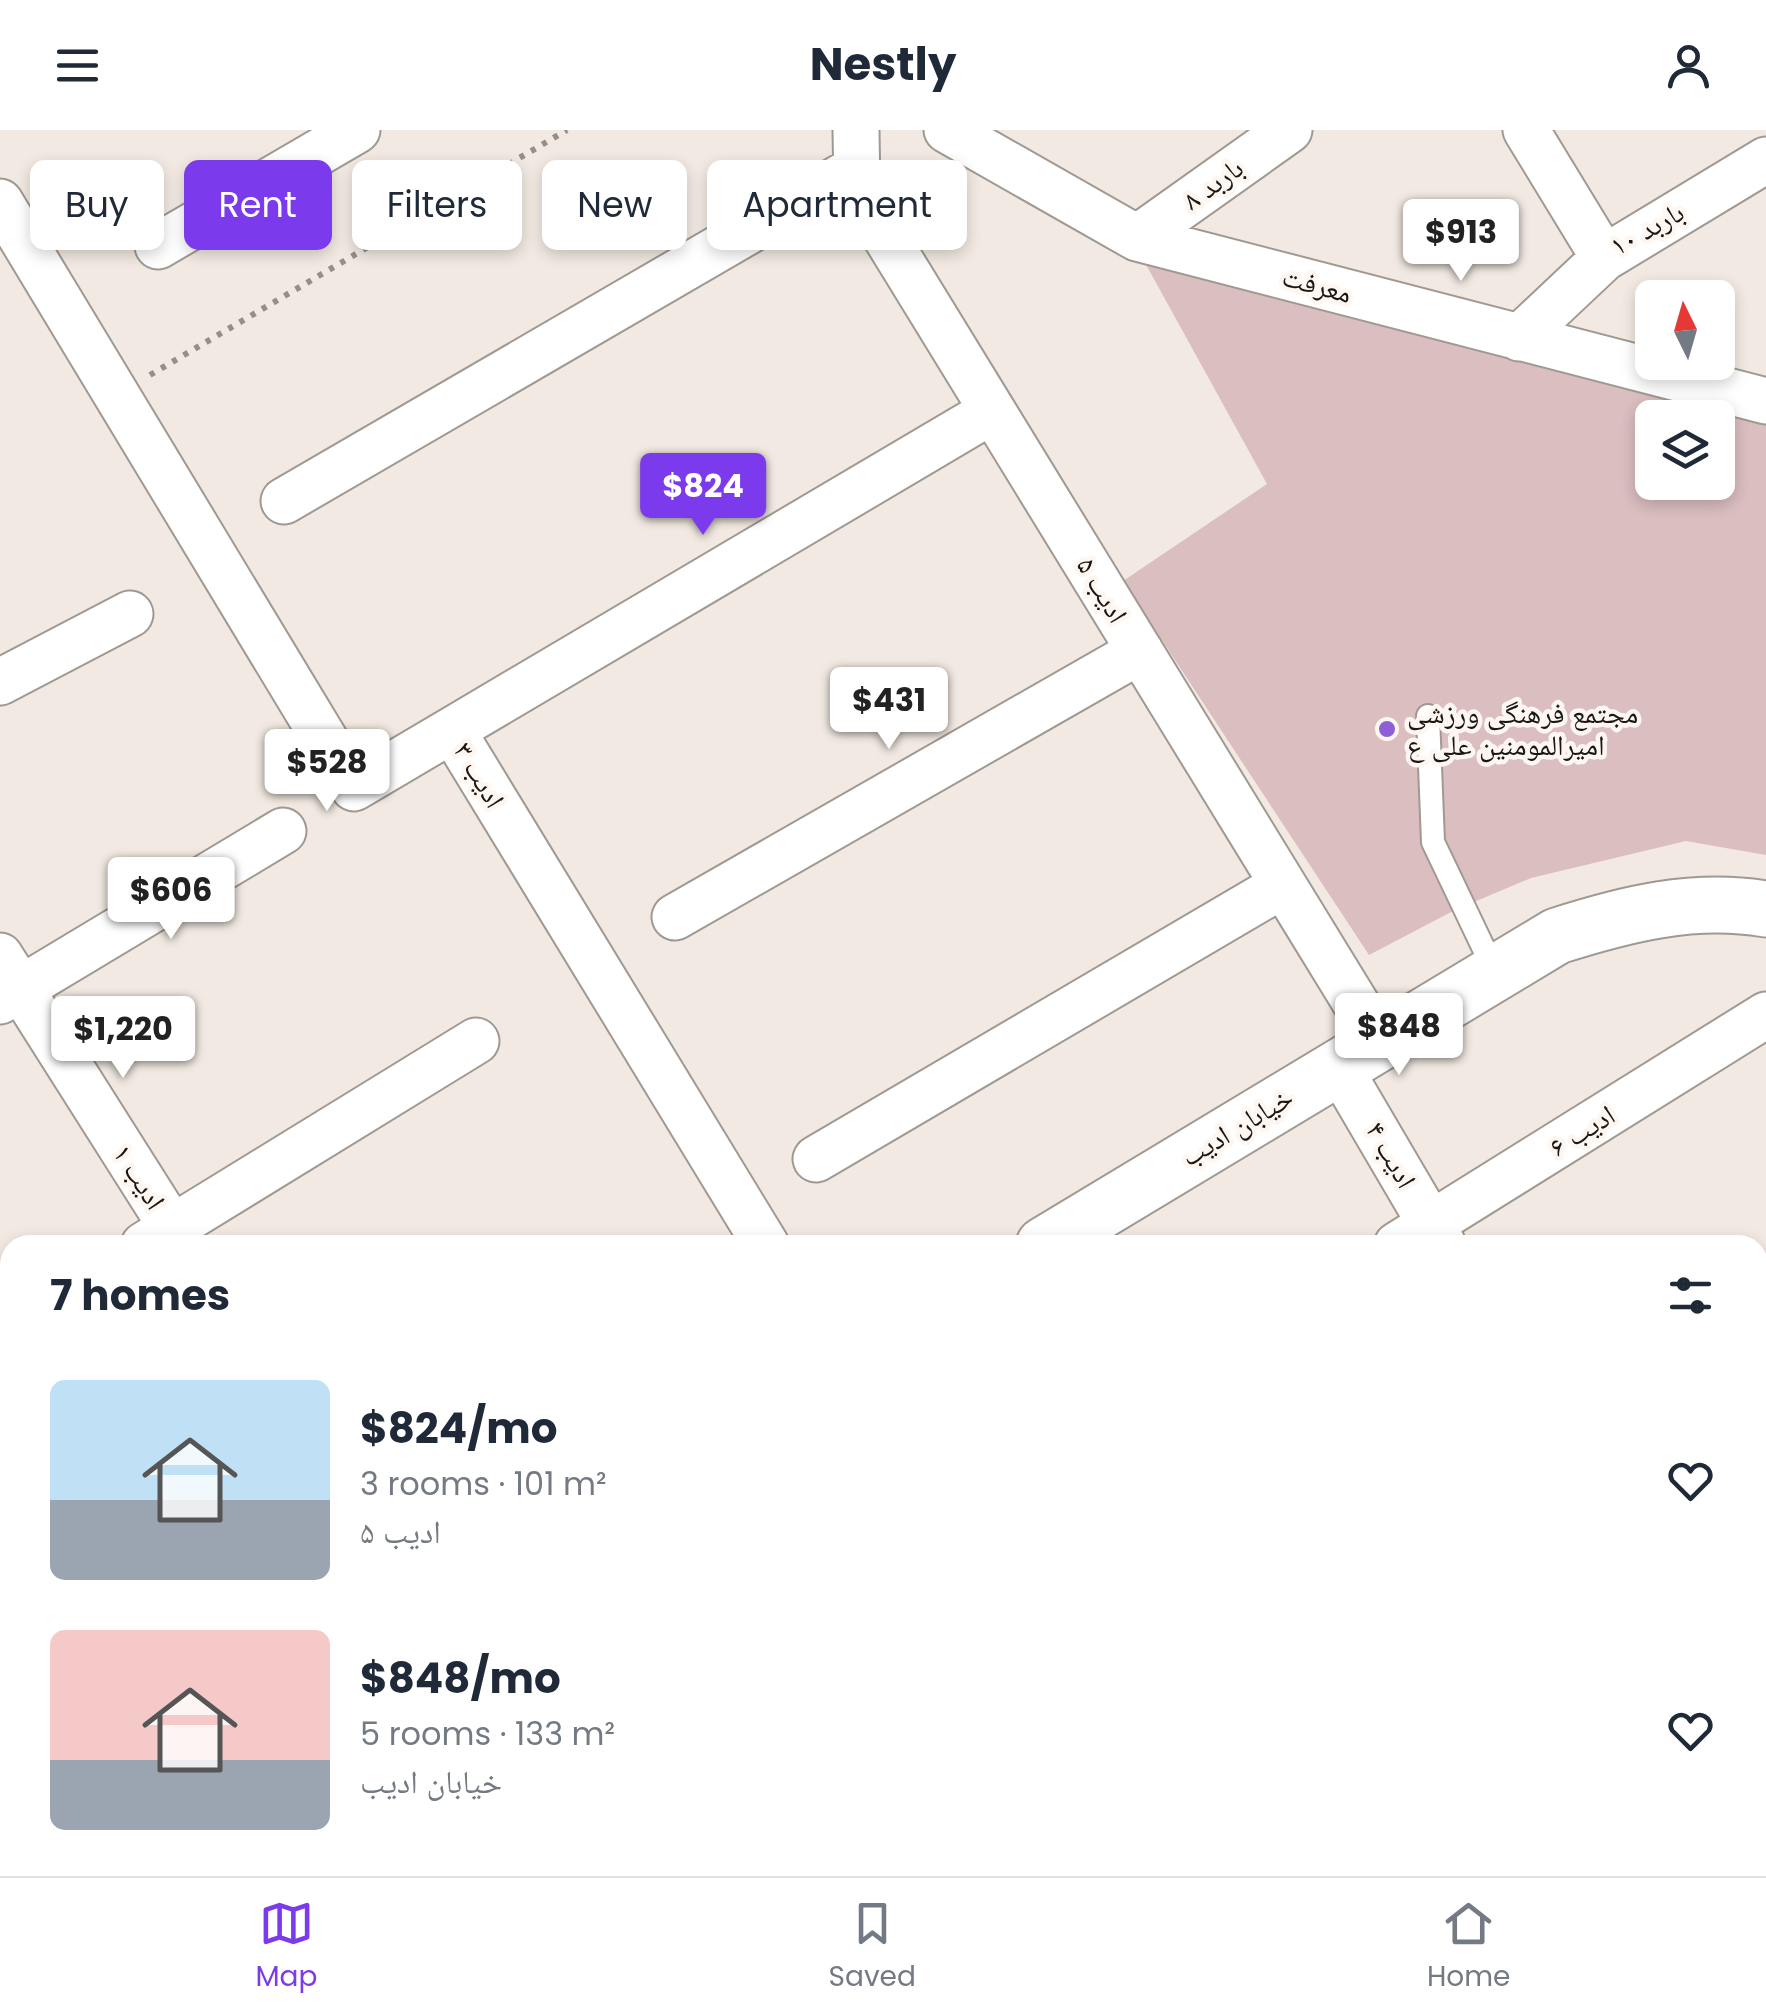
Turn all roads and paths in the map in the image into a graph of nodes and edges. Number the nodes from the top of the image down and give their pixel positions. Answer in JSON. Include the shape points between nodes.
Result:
{"nodes":[{"id":1,"x":356,"y":130,"type":"edge"},
{"id":2,"x":567,"y":130,"type":"edge"},
{"id":3,"x":947,"y":130,"type":"edge"},
{"id":4,"x":1288,"y":130,"type":"edge"},
{"id":5,"x":1526,"y":130,"type":"edge"},
{"id":6,"x":857,"y":149,"type":"edge"},
{"id":7,"x":1766,"y":160,"type":"edge"},
{"id":8,"x":0,"y":202,"type":"edge"},
{"id":9,"x":1137,"y":238,"type":"junction"},
{"id":10,"x":164,"y":242,"type":"edge"},
{"id":11,"x":1604,"y":258,"type":"junction"},
{"id":12,"x":1519,"y":338,"type":"junction"},
{"id":13,"x":116,"y":394,"type":"junction"},
{"id":14,"x":1766,"y":402,"type":"edge"},
{"id":15,"x":992,"y":410,"type":"junction"},
{"id":16,"x":284,"y":501,"type":"dead end"},
{"id":17,"x":130,"y":614,"type":"dead end"},
{"id":18,"x":1140,"y":652,"type":"junction"},
{"id":19,"x":0,"y":682,"type":"edge"},
{"id":20,"x":1428,"y":716,"type":"dead end"},
{"id":21,"x":452,"y":730,"type":"junction"},
{"id":22,"x":283,"y":831,"type":"dead end"},
{"id":23,"x":1283,"y":885,"type":"junction"},
{"id":24,"x":1766,"y":909,"type":"edge"},
{"id":25,"x":675,"y":917,"type":"dead end"},
{"id":26,"x":1495,"y":972,"type":"junction"},
{"id":27,"x":7,"y":982,"type":"edge"},
{"id":28,"x":1766,"y":1015,"type":"edge"},
{"id":29,"x":476,"y":1041,"type":"dead end"},
{"id":30,"x":1358,"y":1053,"type":"junction"},
{"id":31,"x":816,"y":1159,"type":"dead end"},
{"id":32,"x":165,"y":1235,"type":"edge"},
{"id":33,"x":173,"y":1235,"type":"edge"},
{"id":34,"x":760,"y":1235,"type":"edge"},
{"id":35,"x":1060,"y":1235,"type":"edge"},
{"id":36,"x":1423,"y":1235,"type":"edge"},
{"id":37,"x":1429,"y":1235,"type":"edge"}],
"edges":[{"from":1,"to":10,"type":"street"},
{"from":2,"to":13,"type":"path"},
{"from":3,"to":9,"type":"street","name":"معرفت"},
{"from":4,"to":9,"type":"street","name":"باربد ۸"},
{"from":5,"to":11,"type":"street","name":"باربد ۱۰"},
{"from":6,"to":15,"type":"street","name":"ادیب ۵","via":[[858,190]]},
{"from":6,"to":16,"type":"street"},
{"from":7,"to":11,"type":"street","name":"باربد ۱۰"},
{"from":8,"to":13,"type":"street","name":"ادیب ۳"},
{"from":9,"to":12,"type":"street","name":"معرفت"},
{"from":11,"to":12,"type":"street"},
{"from":12,"to":14,"type":"street","name":"معرفت"},
{"from":13,"to":21,"type":"street","name":"ادیب ۳","via":[[354,788]]},
{"from":15,"to":18,"type":"street","name":"ادیب ۵"},
{"from":15,"to":21,"type":"street"},
{"from":17,"to":19,"type":"street"},
{"from":18,"to":23,"type":"street","name":"ادیب ۵"},
{"from":18,"to":25,"type":"street"},
{"from":20,"to":26,"type":"lane","via":[[1433,842]]},
{"from":21,"to":34,"type":"street","name":"ادیب ۳"},
{"from":22,"to":27,"type":"street"},
{"from":23,"to":30,"type":"street","name":"ادیب ۵"},
{"from":23,"to":31,"type":"street"},
{"from":24,"to":26,"type":"street","name":"خیابان ادیب","via":[[1685,905],[1627,914],[1557,936]]},
{"from":26,"to":30,"type":"street","name":"خیابان ادیب"},
{"from":27,"to":32,"type":"street","name":"ادیب ۱"},
{"from":28,"to":37,"type":"street","name":"ادیب ۶"},
{"from":29,"to":33,"type":"street"},
{"from":30,"to":35,"type":"street","name":"خیابان ادیب"},
{"from":30,"to":36,"type":"street","name":"ادیب ۴"}]}
